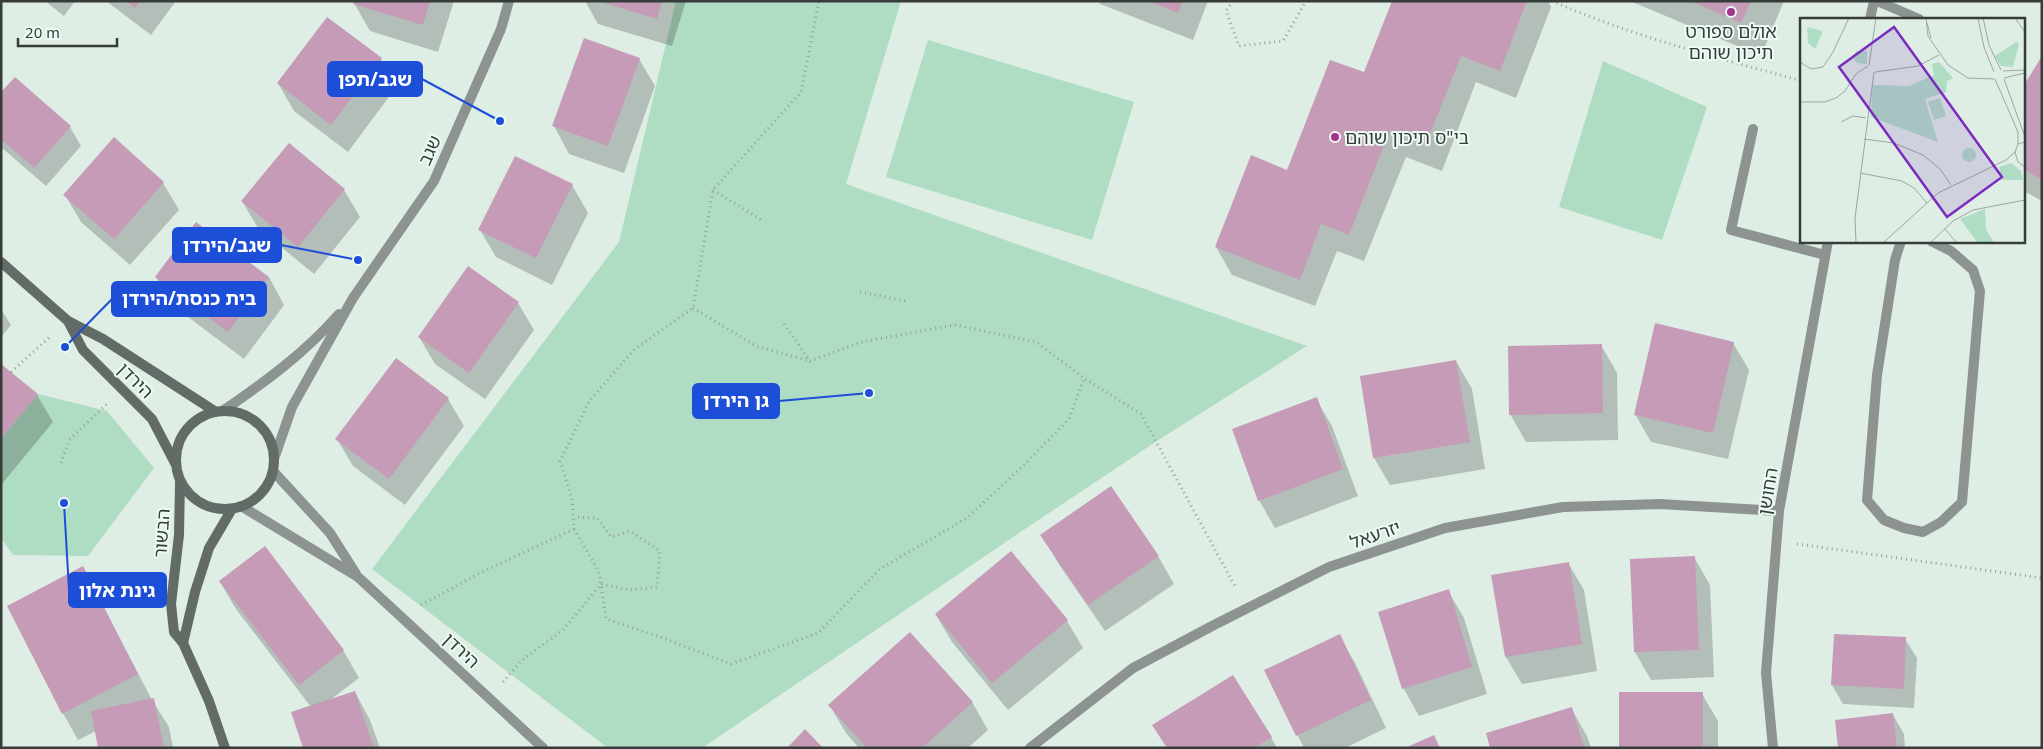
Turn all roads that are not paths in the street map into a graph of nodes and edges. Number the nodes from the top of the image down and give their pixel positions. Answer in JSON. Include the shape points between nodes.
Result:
{"nodes":[{"id":1,"x":509,"y":1,"type":"edge"},
{"id":2,"x":1876,"y":1,"type":"edge"},
{"id":3,"x":1870,"y":18,"type":"edge"},
{"id":4,"x":1917,"y":18,"type":"edge"},
{"id":5,"x":1753,"y":129,"type":"dead end"},
{"id":6,"x":1828,"y":242,"type":"edge"},
{"id":7,"x":1901,"y":242,"type":"edge"},
{"id":8,"x":1933,"y":242,"type":"edge"},
{"id":9,"x":1825,"y":256,"type":"junction"},
{"id":10,"x":1,"y":262,"type":"edge"},
{"id":11,"x":353,"y":298,"type":"junction"},
{"id":12,"x":68,"y":321,"type":"junction"},
{"id":13,"x":220,"y":411,"type":"junction"},
{"id":14,"x":275,"y":456,"type":"junction"},
{"id":15,"x":176,"y":466,"type":"junction"},
{"id":16,"x":273,"y":471,"type":"junction"},
{"id":17,"x":180,"y":482,"type":"junction"},
{"id":18,"x":236,"y":508,"type":"junction"},
{"id":19,"x":1779,"y":511,"type":"junction"},
{"id":20,"x":358,"y":577,"type":"junction"},
{"id":21,"x":183,"y":643,"type":"junction"},
{"id":22,"x":225,"y":748,"type":"edge"},
{"id":23,"x":543,"y":748,"type":"edge"},
{"id":24,"x":1030,"y":748,"type":"edge"},
{"id":25,"x":1773,"y":748,"type":"edge"}],
"edges":[{"from":1,"to":11,"type":"street","name":"שגב","via":[[501,29],[434,181]]},
{"from":2,"to":3,"type":"street"},
{"from":2,"to":4,"type":"street"},
{"from":5,"to":9,"type":"street","via":[[1731,230]]},
{"from":6,"to":9,"type":"street","name":"החושן"},
{"from":7,"to":8,"type":"street","via":[[1894,260],[1877,375],[1867,500],[1884,520],[1923,532],[1941,522],[1962,502],[1980,291],[1972,270],[1951,251]]},
{"from":9,"to":19,"type":"street","name":"החושן"},
{"from":10,"to":12,"type":"street","name":"הירדן"},
{"from":11,"to":13,"type":"street","name":"שגב","via":[[328,326],[268,380]]},
{"from":11,"to":14,"type":"street","name":"שגב","via":[[292,407]]},
{"from":12,"to":13,"type":"street","name":"הירדן","via":[[103,338]]},
{"from":12,"to":15,"type":"street","name":"הירדן","via":[[83,350],[152,419]]},
{"from":13,"to":14,"type":"street","via":[[239,412],[252,418],[264,428]]},
{"from":13,"to":15,"type":"street","via":[[194,422],[183,435],[177,450]]},
{"from":14,"to":16,"type":"street"},
{"from":15,"to":17,"type":"street"},
{"from":16,"to":18,"type":"street","via":[[259,497]]},
{"from":16,"to":20,"type":"street","name":"הירדן","via":[[330,533]]},
{"from":17,"to":18,"type":"street","via":[[203,504],[217,509]]},
{"from":17,"to":21,"type":"street","name":"הבשור","via":[[179,535],[171,604],[174,632]]},
{"from":18,"to":20,"type":"street","name":"הירדן"},
{"from":18,"to":21,"type":"street","via":[[209,548]]},
{"from":19,"to":24,"type":"street","name":"יזרעאל","via":[[1660,504],[1563,507],[1445,528],[1329,567],[1133,668]]},
{"from":19,"to":25,"type":"street","name":"החושן","via":[[1766,673]]},
{"from":20,"to":23,"type":"street","name":"הירדן"},
{"from":21,"to":22,"type":"street","name":"הבשור","via":[[209,701]]}]}
